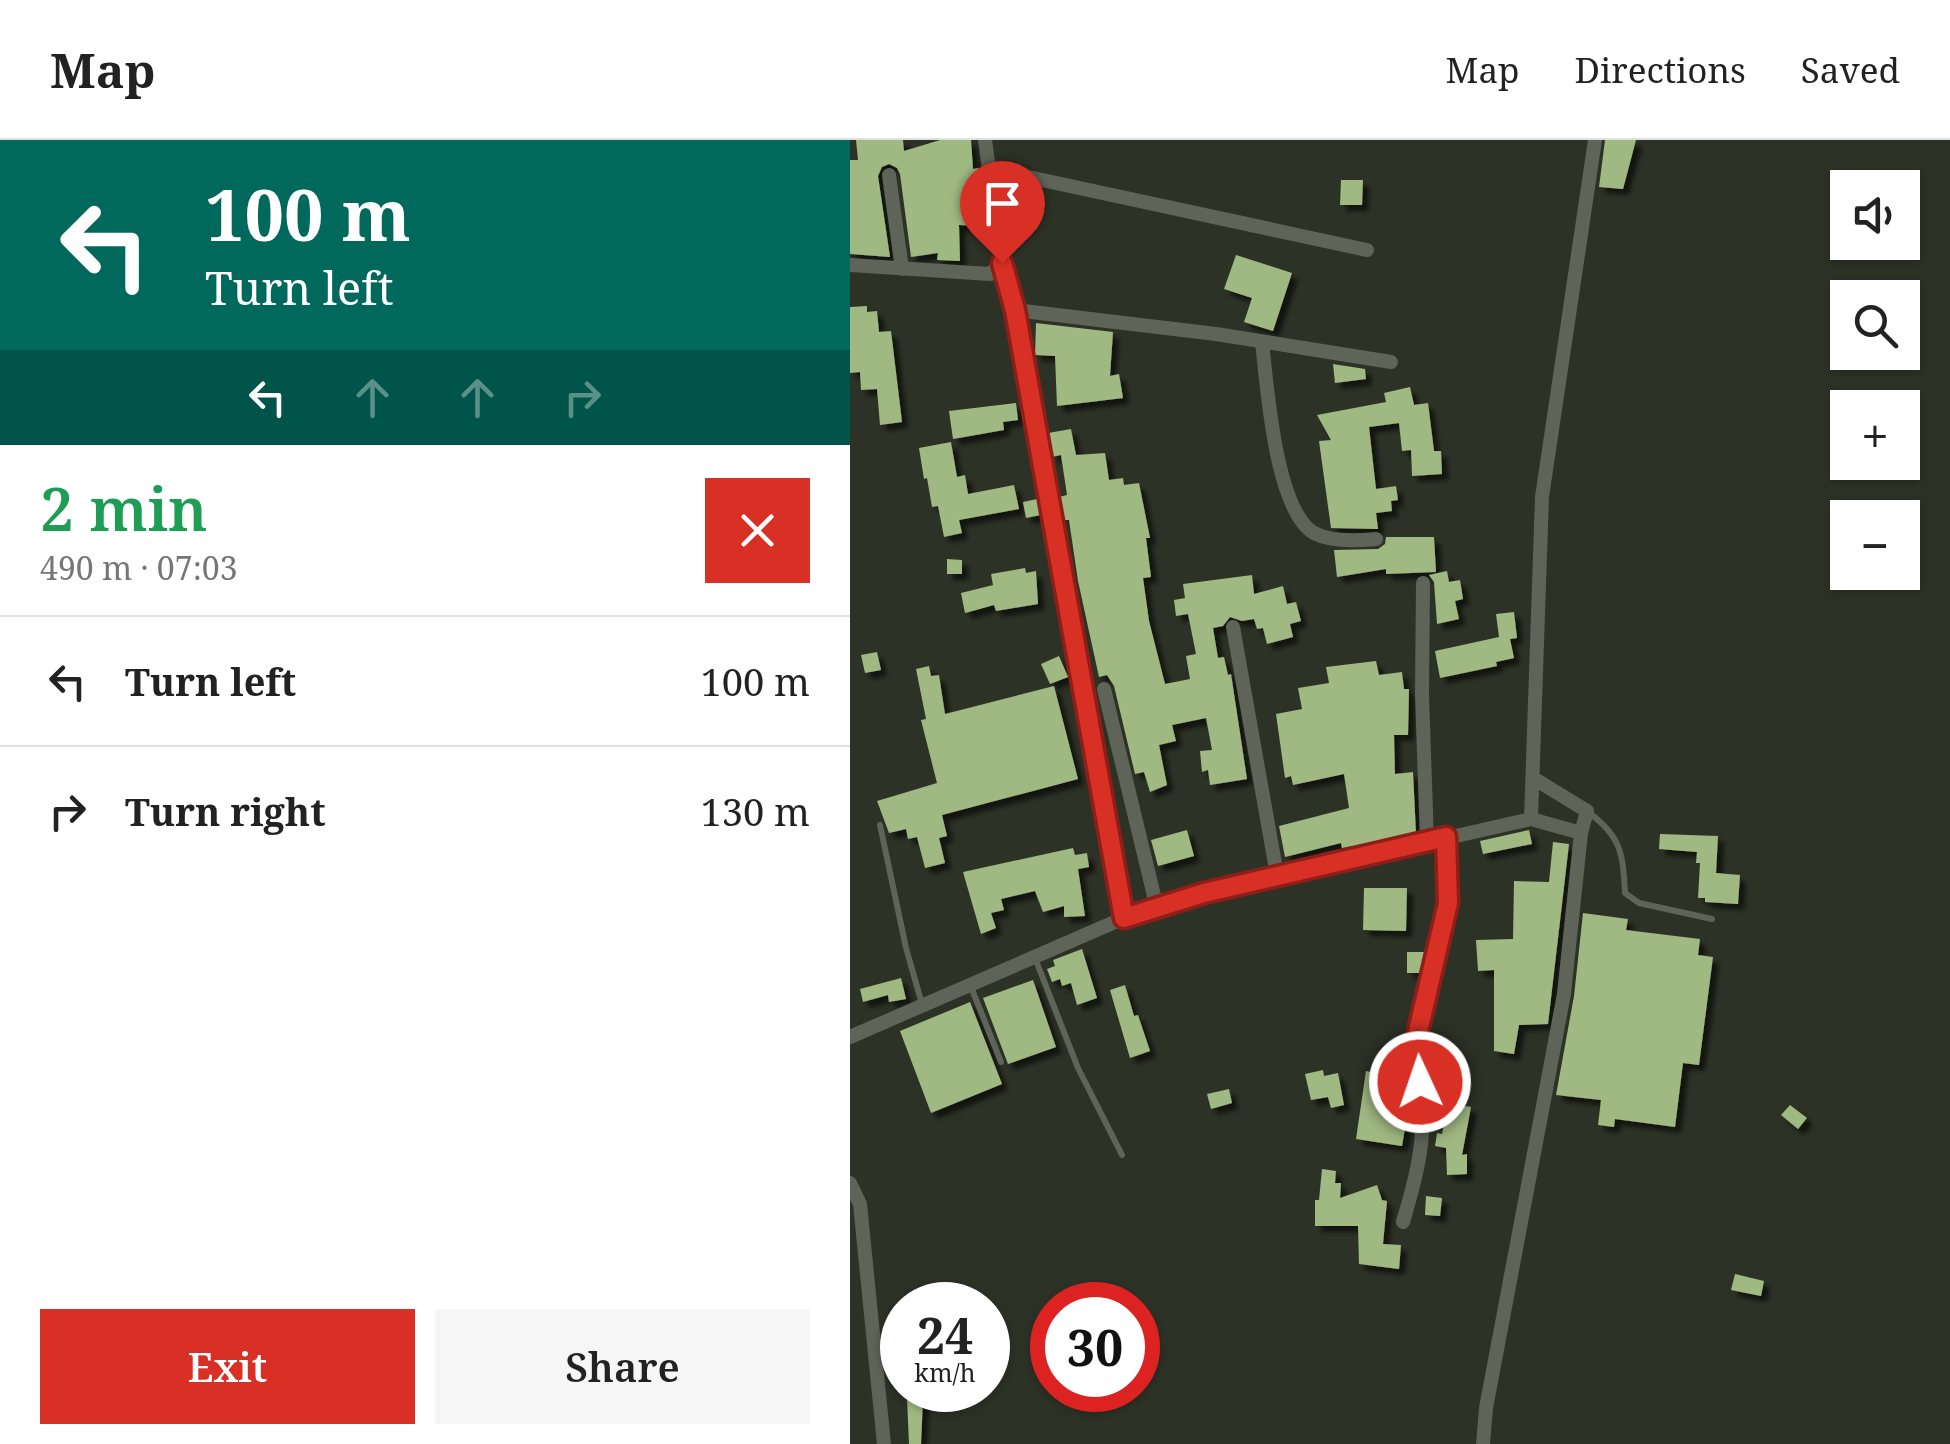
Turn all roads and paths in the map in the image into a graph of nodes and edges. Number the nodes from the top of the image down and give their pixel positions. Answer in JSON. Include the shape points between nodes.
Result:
{"nodes":[{"id":1,"x":984,"y":140,"type":"edge"},
{"id":2,"x":1595,"y":140,"type":"edge"},
{"id":3,"x":991,"y":169,"type":"junction"},
{"id":4,"x":889,"y":175,"type":"dead end"},
{"id":5,"x":1368,"y":250,"type":"dead end"},
{"id":6,"x":1002,"y":263,"type":"junction"},
{"id":7,"x":850,"y":265,"type":"edge"},
{"id":8,"x":902,"y":270,"type":"junction"},
{"id":9,"x":1015,"y":310,"type":"junction"},
{"id":10,"x":1262,"y":342,"type":"junction"},
{"id":11,"x":1391,"y":362,"type":"dead end"},
{"id":12,"x":1376,"y":538,"type":"dead end"},
{"id":13,"x":1424,"y":583,"type":"dead end"},
{"id":14,"x":1233,"y":627,"type":"dead end"},
{"id":15,"x":1104,"y":689,"type":"dead end"},
{"id":16,"x":1533,"y":778,"type":"junction"},
{"id":17,"x":1587,"y":811,"type":"junction"},
{"id":18,"x":1531,"y":819,"type":"junction"},
{"id":19,"x":880,"y":825,"type":"dead end"},
{"id":20,"x":1581,"y":834,"type":"junction"},
{"id":21,"x":1446,"y":837,"type":"junction"},
{"id":22,"x":1427,"y":841,"type":"junction"},
{"id":23,"x":1278,"y":875,"type":"junction"},
{"id":24,"x":1157,"y":908,"type":"junction"},
{"id":25,"x":1124,"y":918,"type":"junction"},
{"id":26,"x":1712,"y":920,"type":"dead end"},
{"id":27,"x":1034,"y":957,"type":"junction"},
{"id":28,"x":970,"y":986,"type":"junction"},
{"id":29,"x":922,"y":1006,"type":"junction"},
{"id":30,"x":850,"y":1036,"type":"edge"},
{"id":31,"x":1001,"y":1062,"type":"dead end"},
{"id":32,"x":1122,"y":1155,"type":"dead end"},
{"id":33,"x":850,"y":1182,"type":"edge"},
{"id":34,"x":1403,"y":1222,"type":"dead end"},
{"id":35,"x":884,"y":1444,"type":"edge"},
{"id":36,"x":1482,"y":1444,"type":"edge"}],
"edges":[{"from":1,"to":3,"type":"street"},
{"from":2,"to":16,"type":"street","via":[[1542,498]]},
{"from":3,"to":5,"type":"street"},
{"from":3,"to":6,"type":"street"},
{"from":4,"to":8,"type":"street"},
{"from":6,"to":8,"type":"street","via":[[990,274]]},
{"from":6,"to":9,"type":"street"},
{"from":7,"to":8,"type":"street"},
{"from":9,"to":10,"type":"street"},
{"from":9,"to":25,"type":"street"},
{"from":10,"to":11,"type":"street"},
{"from":10,"to":12,"type":"street","via":[[1274,438],[1292,508],[1314,532],[1352,541]]},
{"from":13,"to":22,"type":"street"},
{"from":14,"to":23,"type":"street"},
{"from":15,"to":24,"type":"street"},
{"from":16,"to":17,"type":"street"},
{"from":16,"to":18,"type":"street"},
{"from":17,"to":20,"type":"street"},
{"from":17,"to":26,"type":"lane","via":[[1612,830],[1624,859],[1626,893],[1639,903]]},
{"from":18,"to":20,"type":"street"},
{"from":18,"to":21,"type":"street"},
{"from":19,"to":29,"type":"lane"},
{"from":20,"to":36,"type":"street","via":[[1564,994]]},
{"from":21,"to":22,"type":"street"},
{"from":21,"to":34,"type":"street","via":[[1448,903],[1412,1057],[1424,1140]]},
{"from":22,"to":23,"type":"street"},
{"from":23,"to":24,"type":"street"},
{"from":24,"to":25,"type":"street"},
{"from":25,"to":27,"type":"street"},
{"from":27,"to":28,"type":"street"},
{"from":27,"to":32,"type":"lane"},
{"from":28,"to":29,"type":"street"},
{"from":28,"to":31,"type":"lane"},
{"from":29,"to":30,"type":"street"},
{"from":33,"to":35,"type":"street","via":[[860,1204]]}]}
